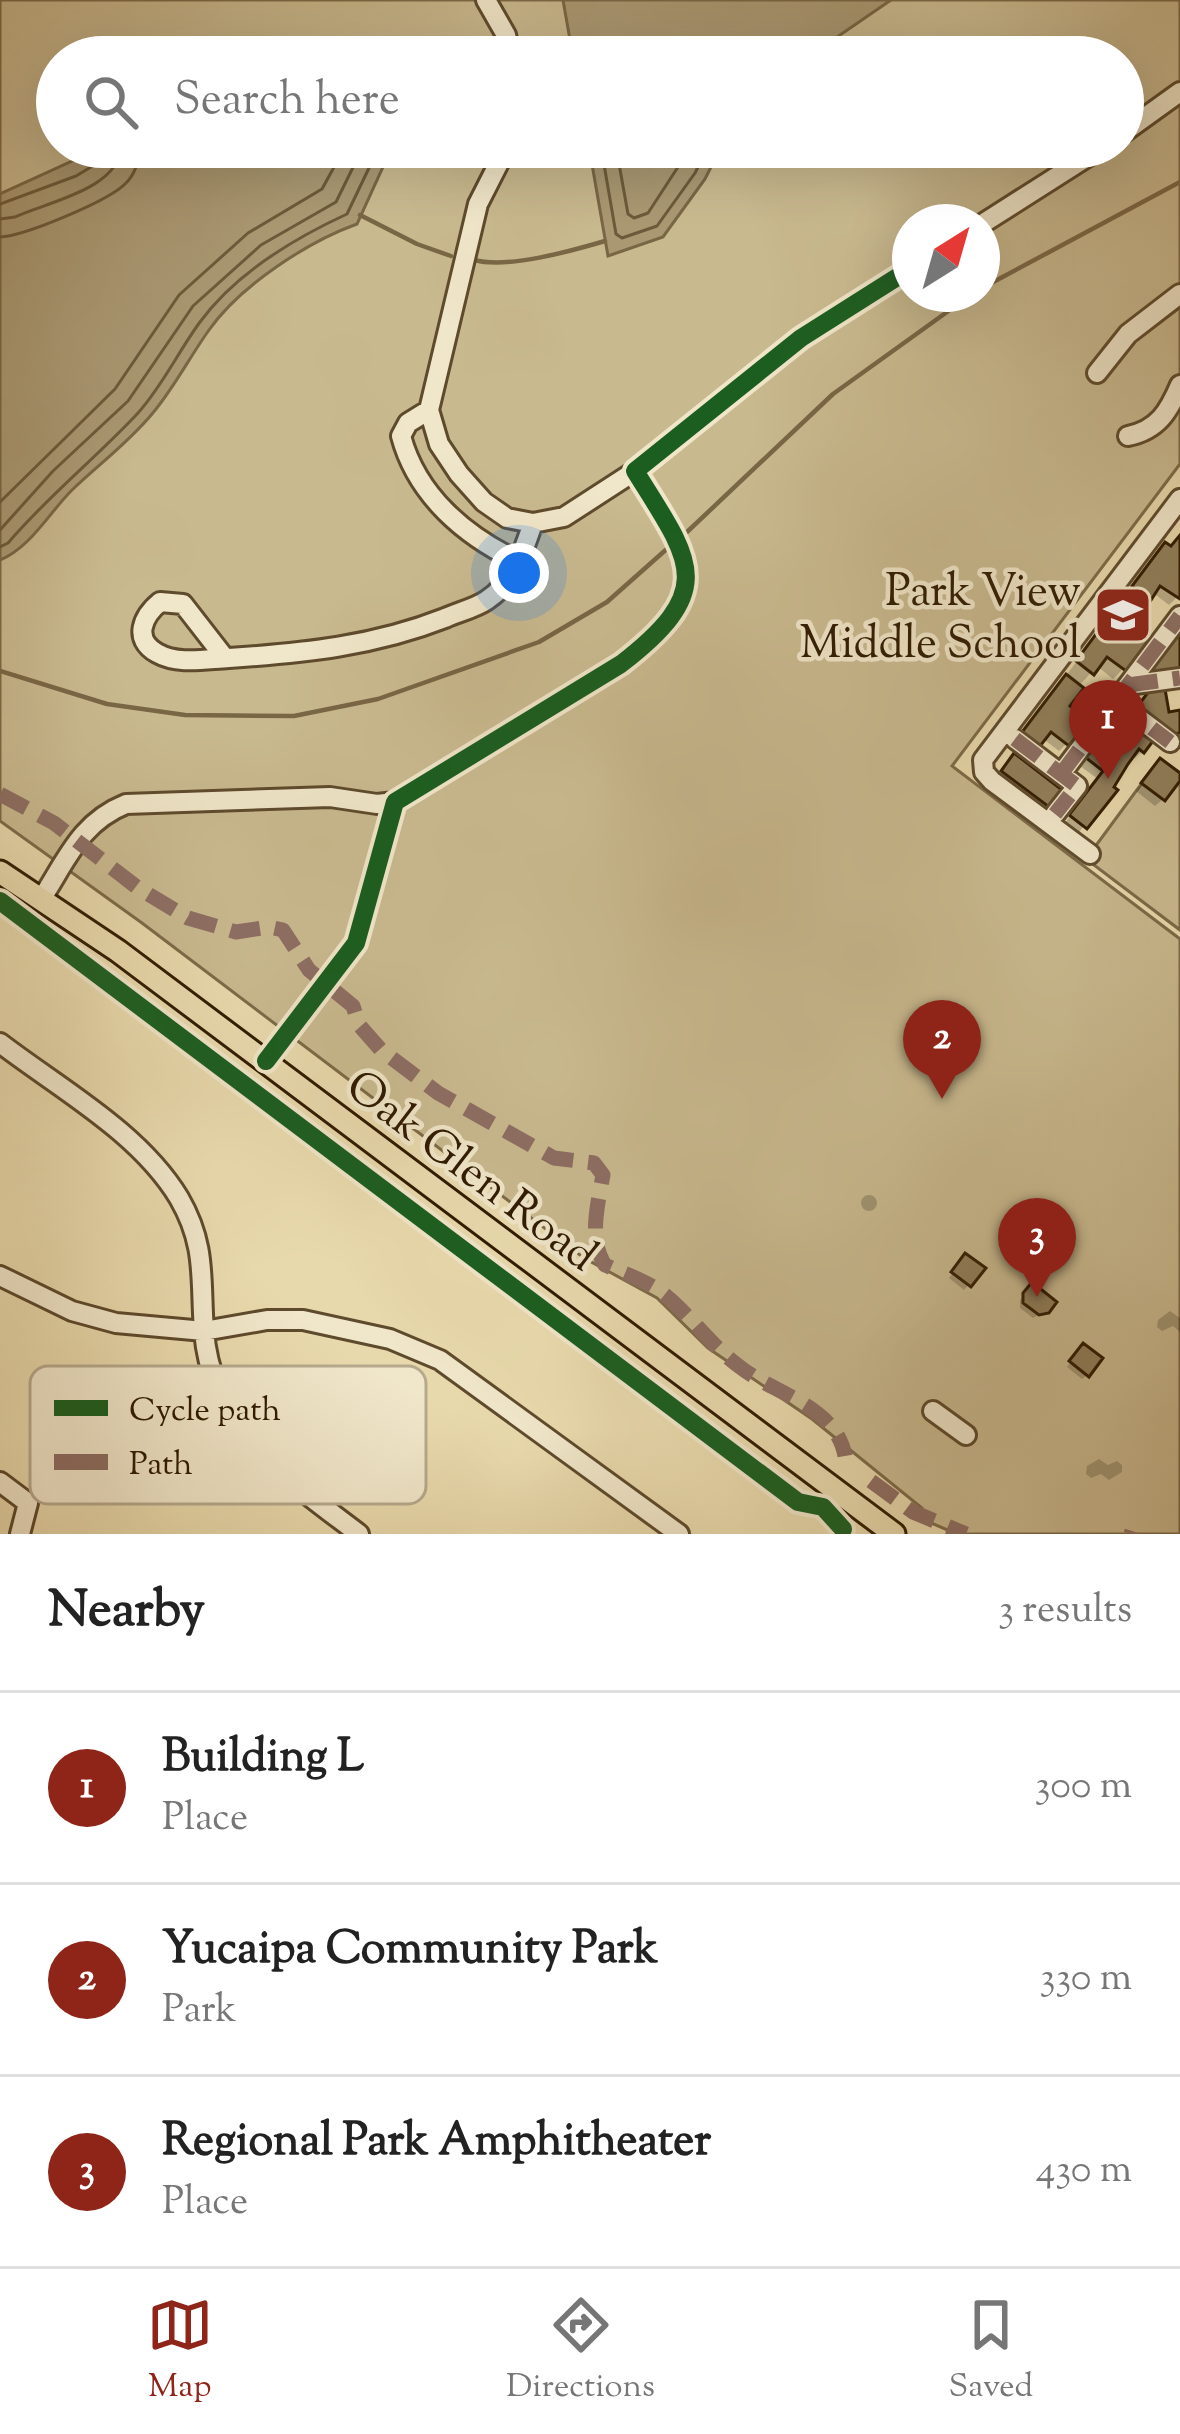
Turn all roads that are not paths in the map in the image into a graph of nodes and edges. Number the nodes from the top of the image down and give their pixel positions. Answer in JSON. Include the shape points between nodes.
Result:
{"nodes":[{"id":1,"x":485,"y":0,"type":"edge"},
{"id":2,"x":506,"y":36,"type":"edge"},
{"id":3,"x":1180,"y":92,"type":"edge"},
{"id":4,"x":1144,"y":118,"type":"edge"},
{"id":5,"x":496,"y":168,"type":"edge"},
{"id":6,"x":1070,"y":168,"type":"edge"},
{"id":7,"x":1000,"y":213,"type":"edge"},
{"id":8,"x":892,"y":280,"type":"edge"},
{"id":9,"x":1180,"y":294,"type":"edge"},
{"id":10,"x":1097,"y":373,"type":"dead end"},
{"id":11,"x":1180,"y":385,"type":"edge"},
{"id":12,"x":429,"y":410,"type":"junction"},
{"id":13,"x":1129,"y":436,"type":"dead end"},
{"id":14,"x":635,"y":471,"type":"junction"},
{"id":15,"x":1180,"y":500,"type":"edge"},
{"id":16,"x":532,"y":523,"type":"junction"},
{"id":17,"x":520,"y":562,"type":"junction"},
{"id":18,"x":1180,"y":616,"type":"edge"},
{"id":19,"x":225,"y":658,"type":"dead end"},
{"id":20,"x":1180,"y":678,"type":"edge"},
{"id":21,"x":1122,"y":693,"type":"junction"},
{"id":22,"x":1016,"y":739,"type":"dead end"},
{"id":23,"x":1170,"y":742,"type":"dead end"},
{"id":24,"x":1061,"y":774,"type":"junction"},
{"id":25,"x":394,"y":802,"type":"junction"},
{"id":26,"x":1055,"y":814,"type":"dead end"},
{"id":27,"x":1090,"y":854,"type":"dead end"},
{"id":28,"x":0,"y":872,"type":"edge"},
{"id":29,"x":42,"y":898,"type":"junction"},
{"id":30,"x":0,"y":1043,"type":"edge"},
{"id":31,"x":266,"y":1061,"type":"junction"},
{"id":32,"x":0,"y":1276,"type":"edge"},
{"id":33,"x":204,"y":1331,"type":"junction"},
{"id":34,"x":210,"y":1366,"type":"edge"},
{"id":35,"x":933,"y":1411,"type":"dead end"},
{"id":36,"x":966,"y":1435,"type":"dead end"},
{"id":37,"x":0,"y":1482,"type":"edge"},
{"id":38,"x":322,"y":1504,"type":"edge"},
{"id":39,"x":870,"y":1527,"type":"edge"},
{"id":40,"x":20,"y":1534,"type":"edge"},
{"id":41,"x":359,"y":1534,"type":"edge"},
{"id":42,"x":680,"y":1534,"type":"edge"},
{"id":43,"x":894,"y":1534,"type":"edge"}],
"edges":[{"from":1,"to":2,"type":"street"},
{"from":3,"to":4,"type":"street"},
{"from":5,"to":12,"type":"street","via":[[478,204]]},
{"from":6,"to":7,"type":"street"},
{"from":8,"to":14,"type":"street","via":[[801,338]]},
{"from":9,"to":10,"type":"street","via":[[1128,334]]},
{"from":11,"to":13,"type":"street","via":[[1163,418]]},
{"from":12,"to":16,"type":"street","via":[[439,444],[484,502]]},
{"from":12,"to":17,"type":"street","via":[[401,436],[408,461],[451,519]]},
{"from":14,"to":16,"type":"street","via":[[564,517]]},
{"from":14,"to":25,"type":"street","via":[[687,561],[688,585],[676,611],[621,664]]},
{"from":15,"to":27,"type":"street","via":[[983,760],[992,781]]},
{"from":16,"to":17,"type":"street"},
{"from":17,"to":19,"type":"street","via":[[488,600],[420,628],[343,649]]},
{"from":18,"to":21,"type":"street"},
{"from":20,"to":21,"type":"street"},
{"from":21,"to":23,"type":"street"},
{"from":21,"to":24,"type":"street"},
{"from":22,"to":24,"type":"street"},
{"from":24,"to":26,"type":"street","via":[[1077,786]]},
{"from":25,"to":29,"type":"street","via":[[126,804],[76,840]]},
{"from":25,"to":31,"type":"street","via":[[356,943]]},
{"from":28,"to":29,"type":"main road","name":"Oak Glen Road"},
{"from":29,"to":31,"type":"main road","name":"Oak Glen Road"},
{"from":30,"to":33,"type":"street","via":[[161,1173],[200,1248]]},
{"from":31,"to":39,"type":"main road","name":"Oak Glen Road"},
{"from":32,"to":33,"type":"street","via":[[116,1323]]},
{"from":33,"to":34,"type":"street"},
{"from":33,"to":42,"type":"street","via":[[302,1320],[416,1349]]},
{"from":35,"to":36,"type":"street"},
{"from":37,"to":40,"type":"street","via":[[28,1503]]},
{"from":38,"to":41,"type":"street"},
{"from":39,"to":43,"type":"main road","name":"Oak Glen Road"}]}
